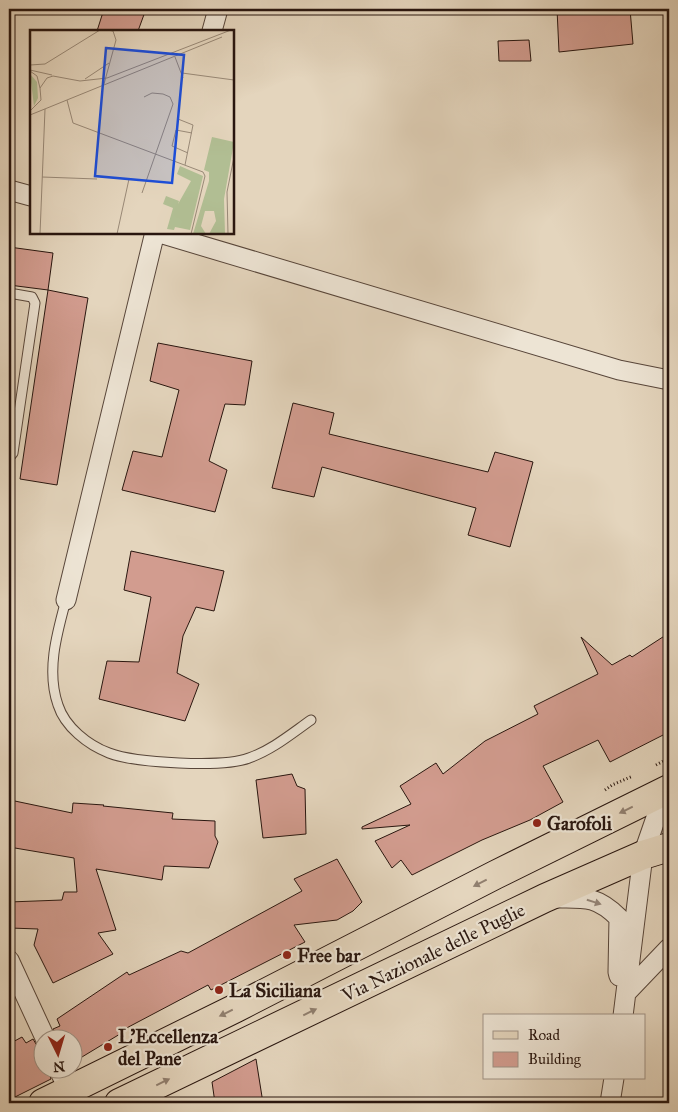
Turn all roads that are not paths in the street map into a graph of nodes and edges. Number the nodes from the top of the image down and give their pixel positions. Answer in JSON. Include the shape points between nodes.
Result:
{"nodes":[{"id":1,"x":218,"y":9,"type":"edge"},
{"id":2,"x":212,"y":30,"type":"edge"},
{"id":3,"x":9,"y":190,"type":"edge"},
{"id":4,"x":30,"y":196,"type":"edge"},
{"id":5,"x":155,"y":234,"type":"edge"},
{"id":6,"x":162,"y":234,"type":"edge"},
{"id":7,"x":9,"y":293,"type":"edge"},
{"id":8,"x":669,"y":380,"type":"edge"},
{"id":9,"x":9,"y":458,"type":"edge"},
{"id":10,"x":66,"y":600,"type":"joint"},
{"id":11,"x":311,"y":720,"type":"dead end"},
{"id":12,"x":669,"y":789,"type":"edge"},
{"id":13,"x":669,"y":800,"type":"edge"},
{"id":14,"x":669,"y":847,"type":"edge"},
{"id":15,"x":643,"y":854,"type":"junction"},
{"id":16,"x":546,"y":898,"type":"junction"},
{"id":17,"x":669,"y":948,"type":"edge"},
{"id":18,"x":9,"y":960,"type":"edge"},
{"id":19,"x":626,"y":993,"type":"junction"},
{"id":20,"x":623,"y":1014,"type":"edge"},
{"id":21,"x":41,"y":1030,"type":"edge"},
{"id":22,"x":82,"y":1072,"type":"edge"},
{"id":23,"x":64,"y":1080,"type":"edge"},
{"id":24,"x":614,"y":1080,"type":"edge"},
{"id":25,"x":43,"y":1103,"type":"edge"},
{"id":26,"x":119,"y":1103,"type":"edge"},
{"id":27,"x":610,"y":1103,"type":"edge"}],
"edges":[{"from":1,"to":2,"type":"street"},
{"from":3,"to":4,"type":"street"},
{"from":5,"to":10,"type":"street"},
{"from":6,"to":8,"type":"street","via":[[619,370]]},
{"from":7,"to":9,"type":"lane","via":[[32,297],[35,303]]},
{"from":10,"to":11,"type":"lane","via":[[52,676],[58,705],[67,723],[84,739],[109,753],[147,760],[216,764],[248,759],[279,743]]},
{"from":12,"to":22,"type":"main road","name":"Via Nazionale delle Puglie","one_way":true,"via":[[236,1008]]},
{"from":13,"to":15,"type":"street","via":[[660,806]]},
{"from":14,"to":15,"type":"main road","name":"Via Nazionale delle Puglie"},
{"from":15,"to":16,"type":"main road","name":"Via Nazionale delle Puglie"},
{"from":15,"to":19,"type":"street"},
{"from":16,"to":19,"type":"street","one_way":true,"via":[[593,900],[619,918],[618,972]]},
{"from":26,"to":16,"type":"main road","name":"Via Nazionale delle Puglie","one_way":true},
{"from":17,"to":19,"type":"street"},
{"from":18,"to":21,"type":"street"},
{"from":19,"to":20,"type":"street"},
{"from":23,"to":25,"type":"main road","name":"Via Nazionale delle Puglie"},
{"from":24,"to":27,"type":"street"}]}
